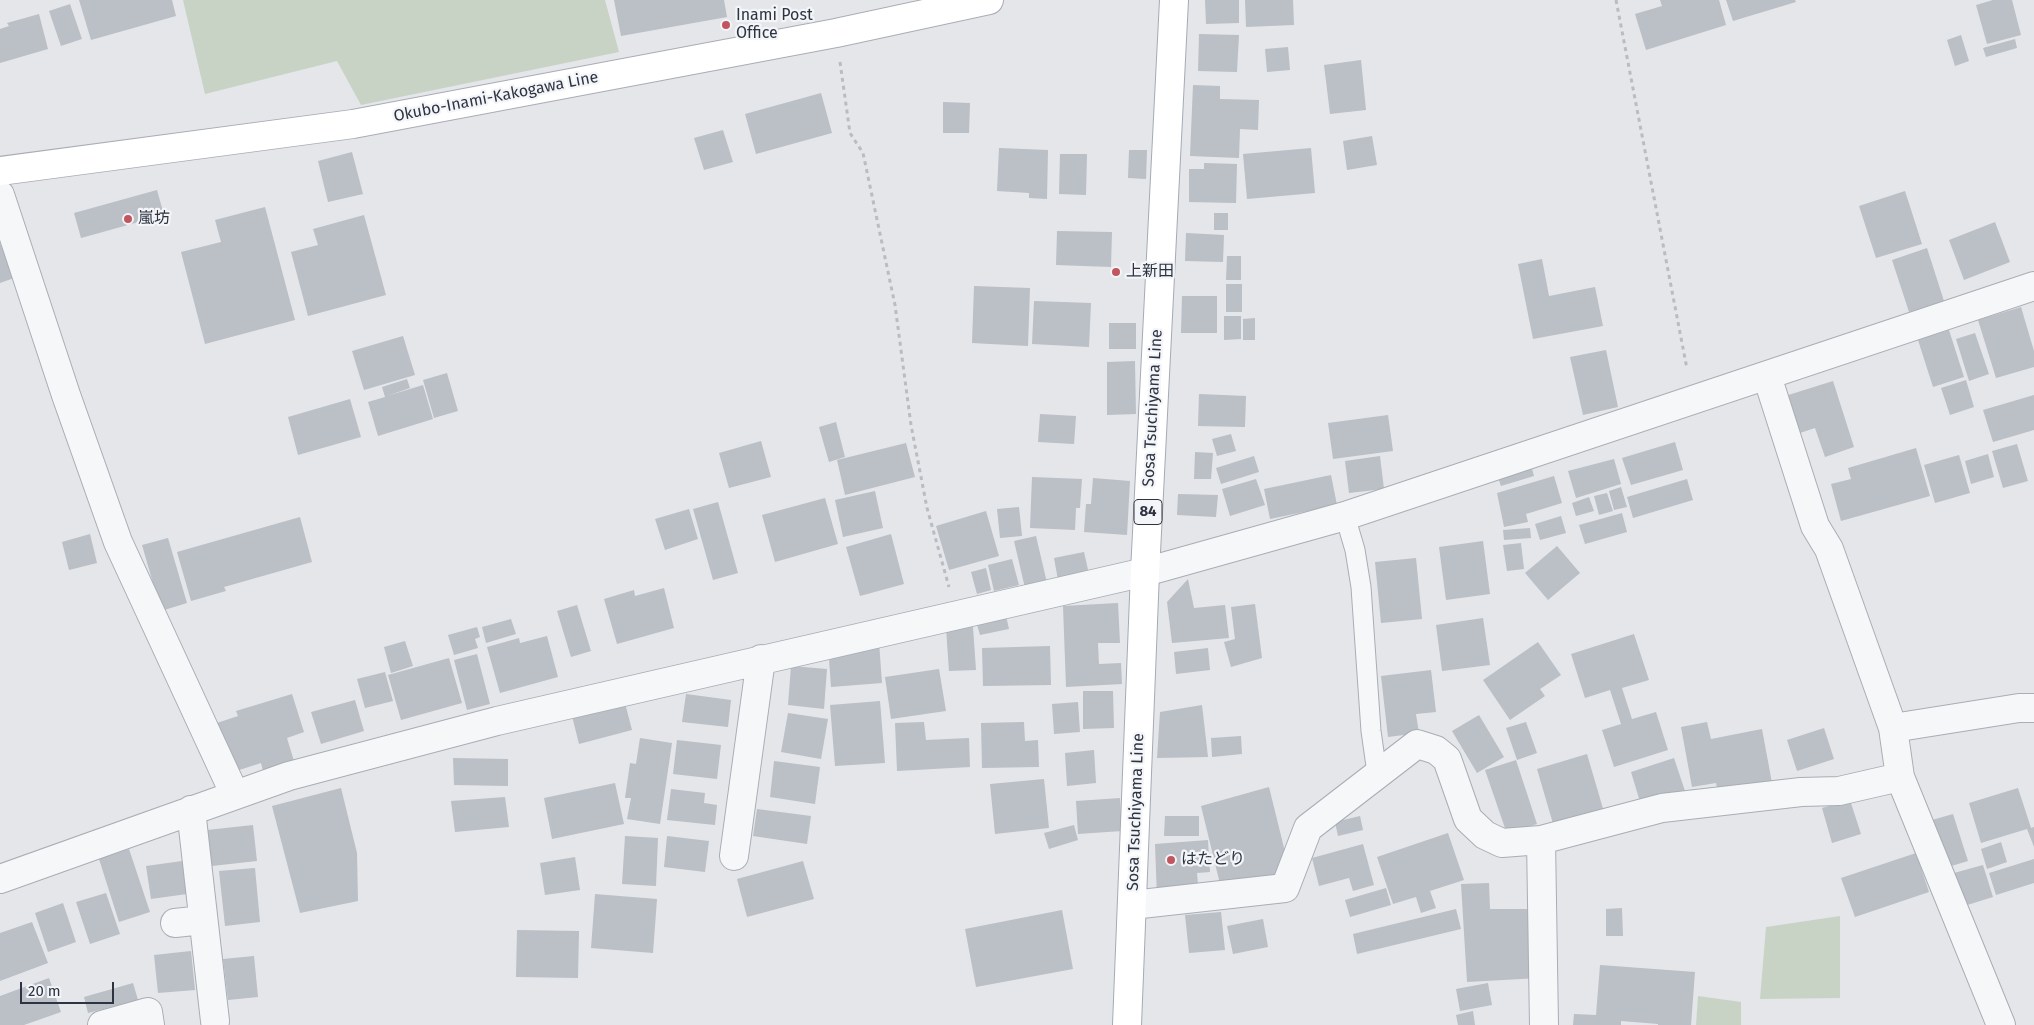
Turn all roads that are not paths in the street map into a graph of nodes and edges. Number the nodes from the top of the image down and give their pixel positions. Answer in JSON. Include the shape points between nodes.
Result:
{"nodes":[{"id":1,"x":989,"y":0,"type":"edge"},
{"id":2,"x":1174,"y":0,"type":"edge"},
{"id":3,"x":0,"y":171,"type":"edge"},
{"id":4,"x":0,"y":195,"type":"edge"},
{"id":5,"x":2034,"y":286,"type":"edge"},
{"id":6,"x":1767,"y":376,"type":"junction"},
{"id":7,"x":1345,"y":516,"type":"junction"},
{"id":8,"x":1145,"y":572,"type":"junction"},
{"id":9,"x":761,"y":660,"type":"junction"},
{"id":10,"x":2034,"y":708,"type":"edge"},
{"id":11,"x":1893,"y":728,"type":"junction"},
{"id":12,"x":1377,"y":773,"type":"junction"},
{"id":13,"x":1900,"y":778,"type":"junction"},
{"id":14,"x":235,"y":795,"type":"junction"},
{"id":15,"x":191,"y":810,"type":"junction"},
{"id":16,"x":1541,"y":840,"type":"junction"},
{"id":17,"x":734,"y":856,"type":"dead end"},
{"id":18,"x":0,"y":879,"type":"edge"},
{"id":19,"x":1132,"y":905,"type":"junction"},
{"id":20,"x":204,"y":920,"type":"junction"},
{"id":21,"x":175,"y":923,"type":"dead end"},
{"id":22,"x":215,"y":1021,"type":"dead end"},
{"id":23,"x":102,"y":1025,"type":"edge"},
{"id":24,"x":150,"y":1025,"type":"edge"},
{"id":25,"x":1127,"y":1025,"type":"edge"},
{"id":26,"x":1544,"y":1025,"type":"edge"},
{"id":27,"x":2000,"y":1025,"type":"edge"}],
"edges":[{"from":1,"to":3,"type":"main road","name":"Okubo-Inami-Kakogawa Line","via":[[836,33],[353,124]]},
{"from":2,"to":8,"type":"main road","name":"Sosa Tsuchiyama Line","number":"84"},
{"from":4,"to":14,"type":"street","via":[[118,542]]},
{"from":5,"to":6,"type":"street"},
{"from":6,"to":7,"type":"street"},
{"from":6,"to":11,"type":"street","via":[[1815,526],[1829,549]]},
{"from":7,"to":8,"type":"street"},
{"from":7,"to":12,"type":"lane","via":[[1355,550],[1360,587]]},
{"from":8,"to":9,"type":"street"},
{"from":8,"to":19,"type":"main road","name":"Sosa Tsuchiyama Line","number":"84"},
{"from":9,"to":14,"type":"street","via":[[497,721],[289,776]]},
{"from":9,"to":17,"type":"street"},
{"from":10,"to":11,"type":"street"},
{"from":11,"to":13,"type":"street"},
{"from":12,"to":16,"type":"street","via":[[1417,744],[1436,750],[1447,758],[1468,819],[1485,835],[1502,842]]},
{"from":12,"to":19,"type":"street","via":[[1308,828],[1285,888]]},
{"from":13,"to":16,"type":"street","via":[[1839,790],[1662,808]]},
{"from":13,"to":27,"type":"street"},
{"from":14,"to":15,"type":"street"},
{"from":15,"to":18,"type":"street"},
{"from":15,"to":20,"type":"street"},
{"from":16,"to":26,"type":"street"},
{"from":19,"to":25,"type":"main road","name":"Sosa Tsuchiyama Line","number":"84"},
{"from":20,"to":21,"type":"street"},
{"from":20,"to":22,"type":"street"},
{"from":23,"to":24,"type":"street","via":[[148,1012]]}]}
